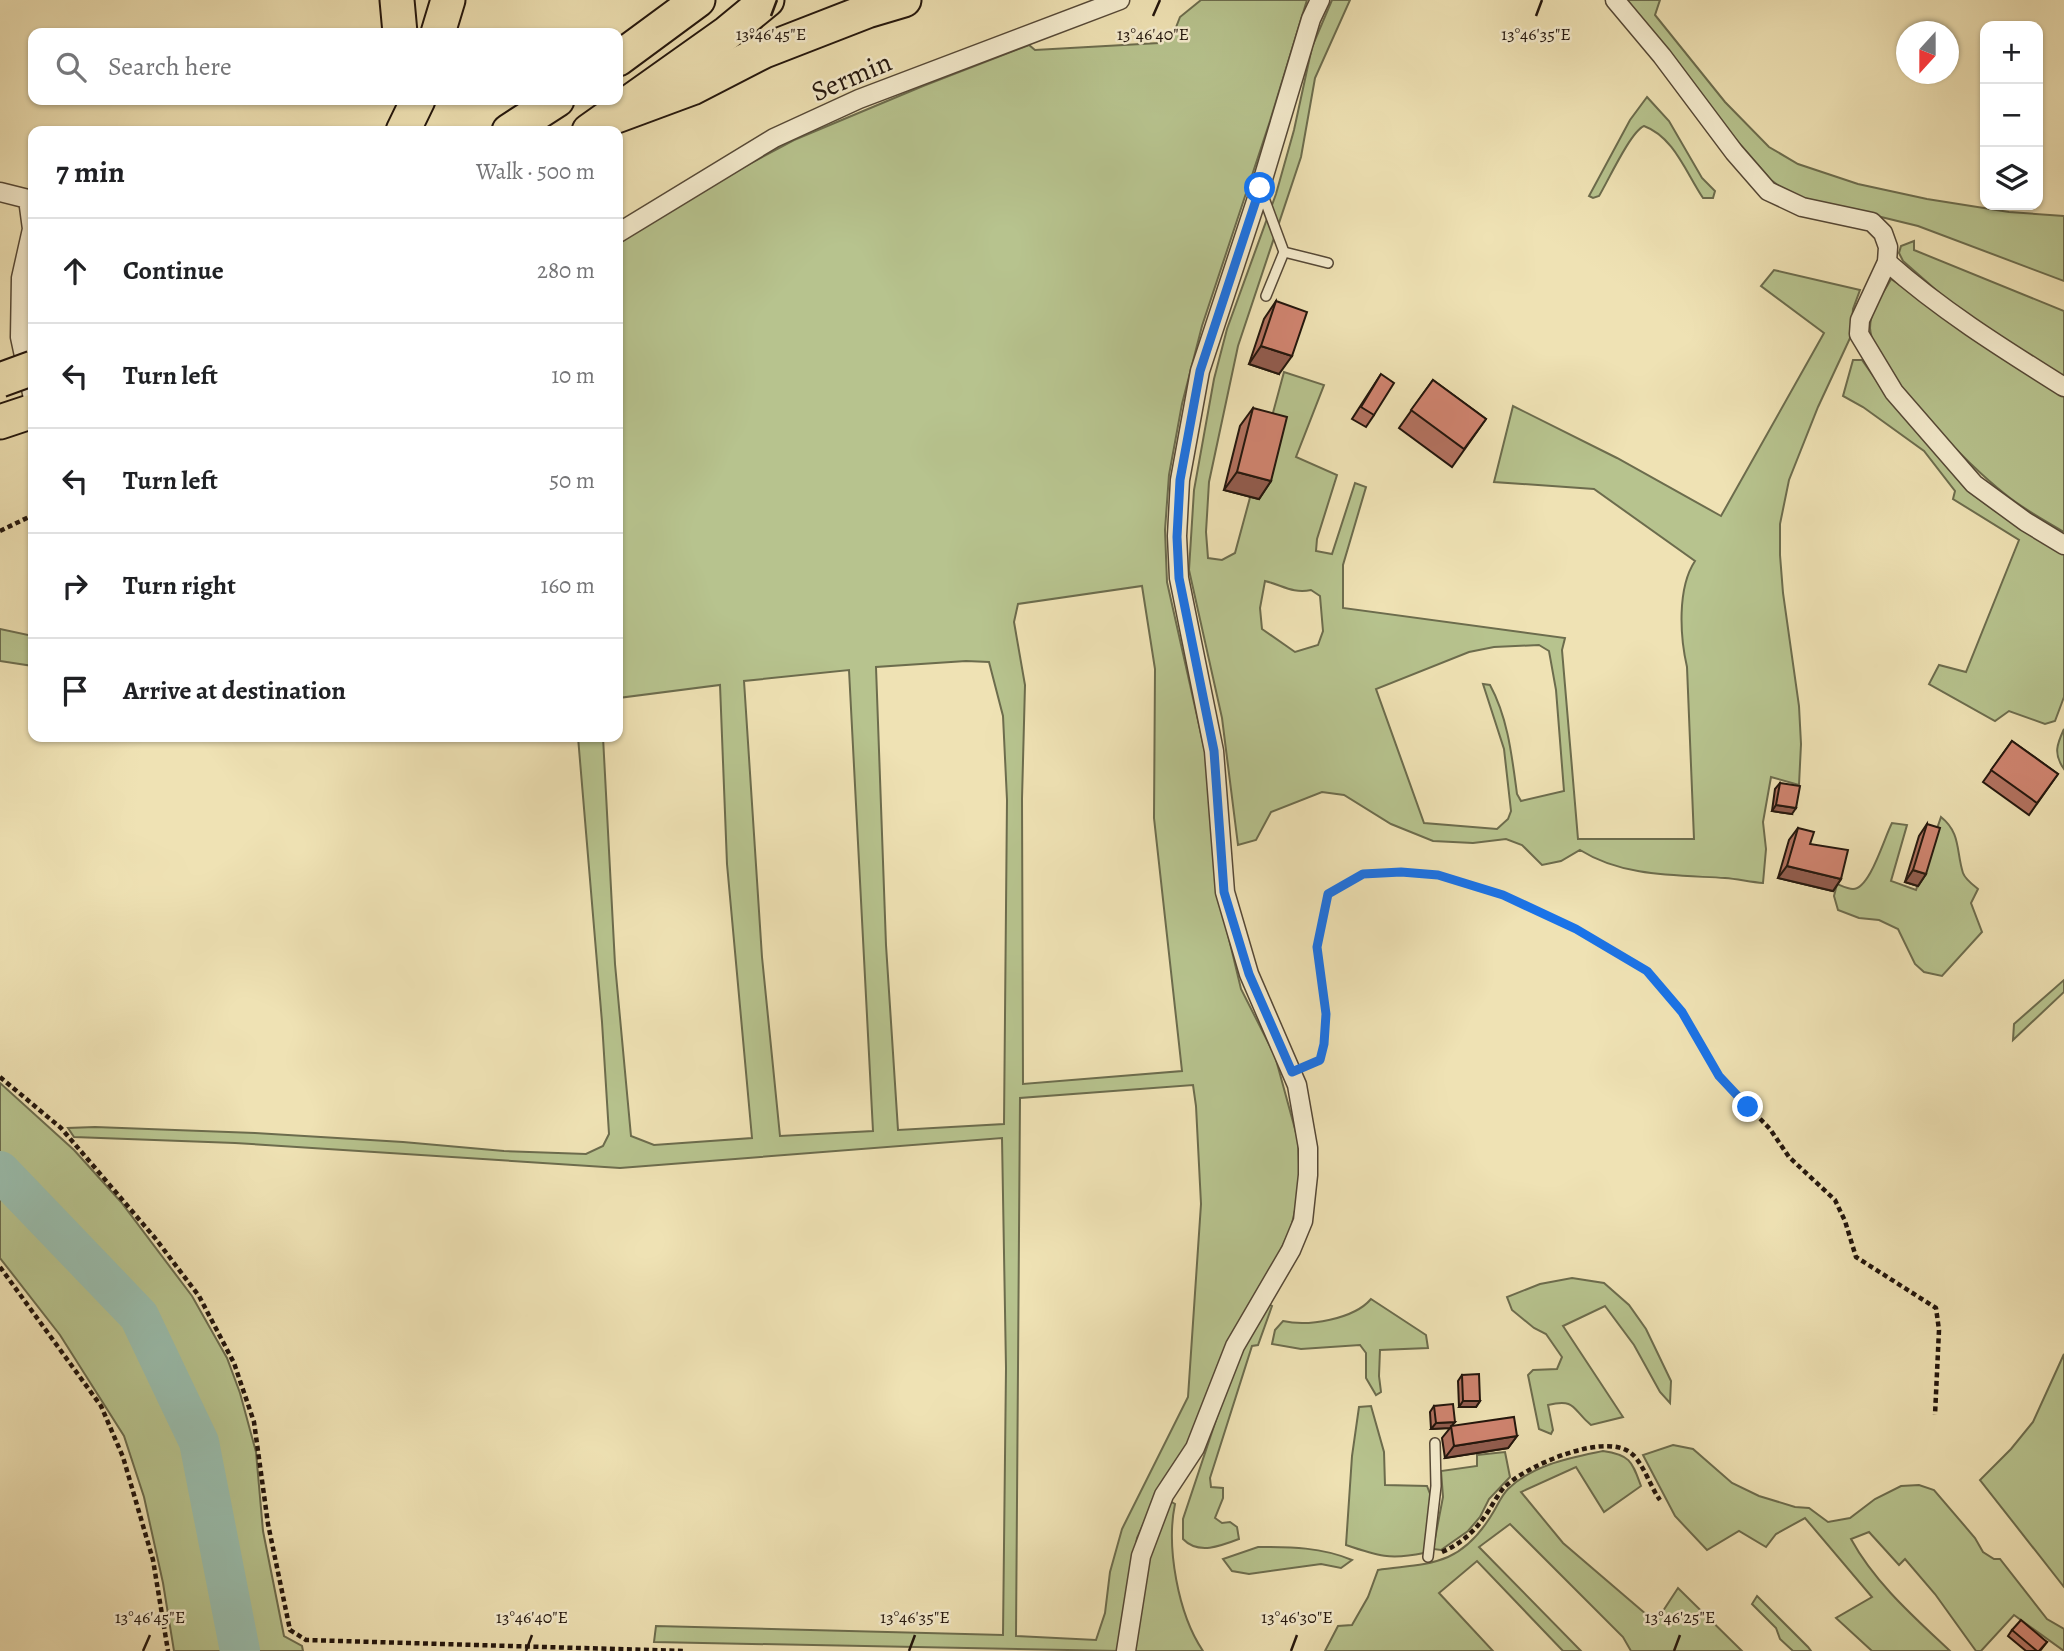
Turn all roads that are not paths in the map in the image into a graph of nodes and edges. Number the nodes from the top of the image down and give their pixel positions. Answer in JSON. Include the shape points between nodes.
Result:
{"nodes":[{"id":1,"x":397,"y":0,"type":"edge"},
{"id":2,"x":449,"y":0,"type":"edge"},
{"id":3,"x":698,"y":0,"type":"edge"},
{"id":4,"x":767,"y":0,"type":"edge"},
{"id":5,"x":904,"y":0,"type":"edge"},
{"id":6,"x":1120,"y":0,"type":"edge"},
{"id":7,"x":1320,"y":0,"type":"edge"},
{"id":8,"x":1615,"y":0,"type":"edge"},
{"id":9,"x":400,"y":28,"type":"edge"},
{"id":10,"x":440,"y":28,"type":"edge"},
{"id":11,"x":623,"y":55,"type":"edge"},
{"id":12,"x":390,"y":105,"type":"edge"},
{"id":13,"x":416,"y":105,"type":"edge"},
{"id":14,"x":548,"y":105,"type":"edge"},
{"id":15,"x":600,"y":124,"type":"edge"},
{"id":16,"x":383,"y":126,"type":"edge"},
{"id":17,"x":405,"y":126,"type":"edge"},
{"id":18,"x":517,"y":126,"type":"edge"},
{"id":19,"x":1260,"y":188,"type":"junction"},
{"id":20,"x":0,"y":192,"type":"edge"},
{"id":21,"x":28,"y":199,"type":"edge"},
{"id":22,"x":623,"y":230,"type":"edge"},
{"id":23,"x":28,"y":247,"type":"edge"},
{"id":24,"x":1284,"y":252,"type":"junction"},
{"id":25,"x":1887,"y":262,"type":"junction"},
{"id":26,"x":1328,"y":263,"type":"dead end"},
{"id":27,"x":1266,"y":296,"type":"dead end"},
{"id":28,"x":28,"y":370,"type":"edge"},
{"id":29,"x":28,"y":375,"type":"edge"},
{"id":30,"x":0,"y":380,"type":"edge"},
{"id":31,"x":2064,"y":387,"type":"edge"},
{"id":32,"x":28,"y":413,"type":"edge"},
{"id":33,"x":0,"y":422,"type":"edge"},
{"id":34,"x":2064,"y":545,"type":"edge"},
{"id":35,"x":1435,"y":1443,"type":"dead end"},
{"id":36,"x":1428,"y":1557,"type":"road end"},
{"id":37,"x":1126,"y":1651,"type":"edge"}],
"edges":[{"from":1,"to":9,"type":"highway"},
{"from":2,"to":10,"type":"highway"},
{"from":3,"to":11,"type":"highway"},
{"from":4,"to":15,"type":"highway"},
{"from":5,"to":15,"type":"highway","via":[[764,51],[692,88]]},
{"from":6,"to":22,"type":"street","name":"Sermin","via":[[859,99],[774,138]]},
{"from":7,"to":19,"type":"street"},
{"from":8,"to":25,"type":"street","via":[[1768,191],[1802,207],[1872,222],[1883,233]]},
{"from":12,"to":16,"type":"highway"},
{"from":13,"to":17,"type":"highway"},
{"from":14,"to":18,"type":"highway"},
{"from":19,"to":24,"type":"lane"},
{"from":19,"to":37,"type":"street","via":[[1200,371],[1180,480],[1177,537],[1179,578],[1214,751],[1224,892],[1249,974],[1297,1085],[1308,1175],[1303,1221],[1291,1250],[1235,1346],[1195,1448],[1164,1495],[1141,1556]]},
{"from":20,"to":21,"type":"street"},
{"from":23,"to":29,"type":"street","via":[[21,278],[20,337]]},
{"from":24,"to":26,"type":"lane"},
{"from":24,"to":27,"type":"lane"},
{"from":25,"to":31,"type":"street","via":[[1916,288]]},
{"from":25,"to":34,"type":"street","via":[[1860,320],[1859,334],[1894,392],[1973,484]]},
{"from":28,"to":30,"type":"highway","bridge":true},
{"from":32,"to":33,"type":"highway"},
{"from":35,"to":36,"type":"lane","via":[[1436,1486]]}]}
